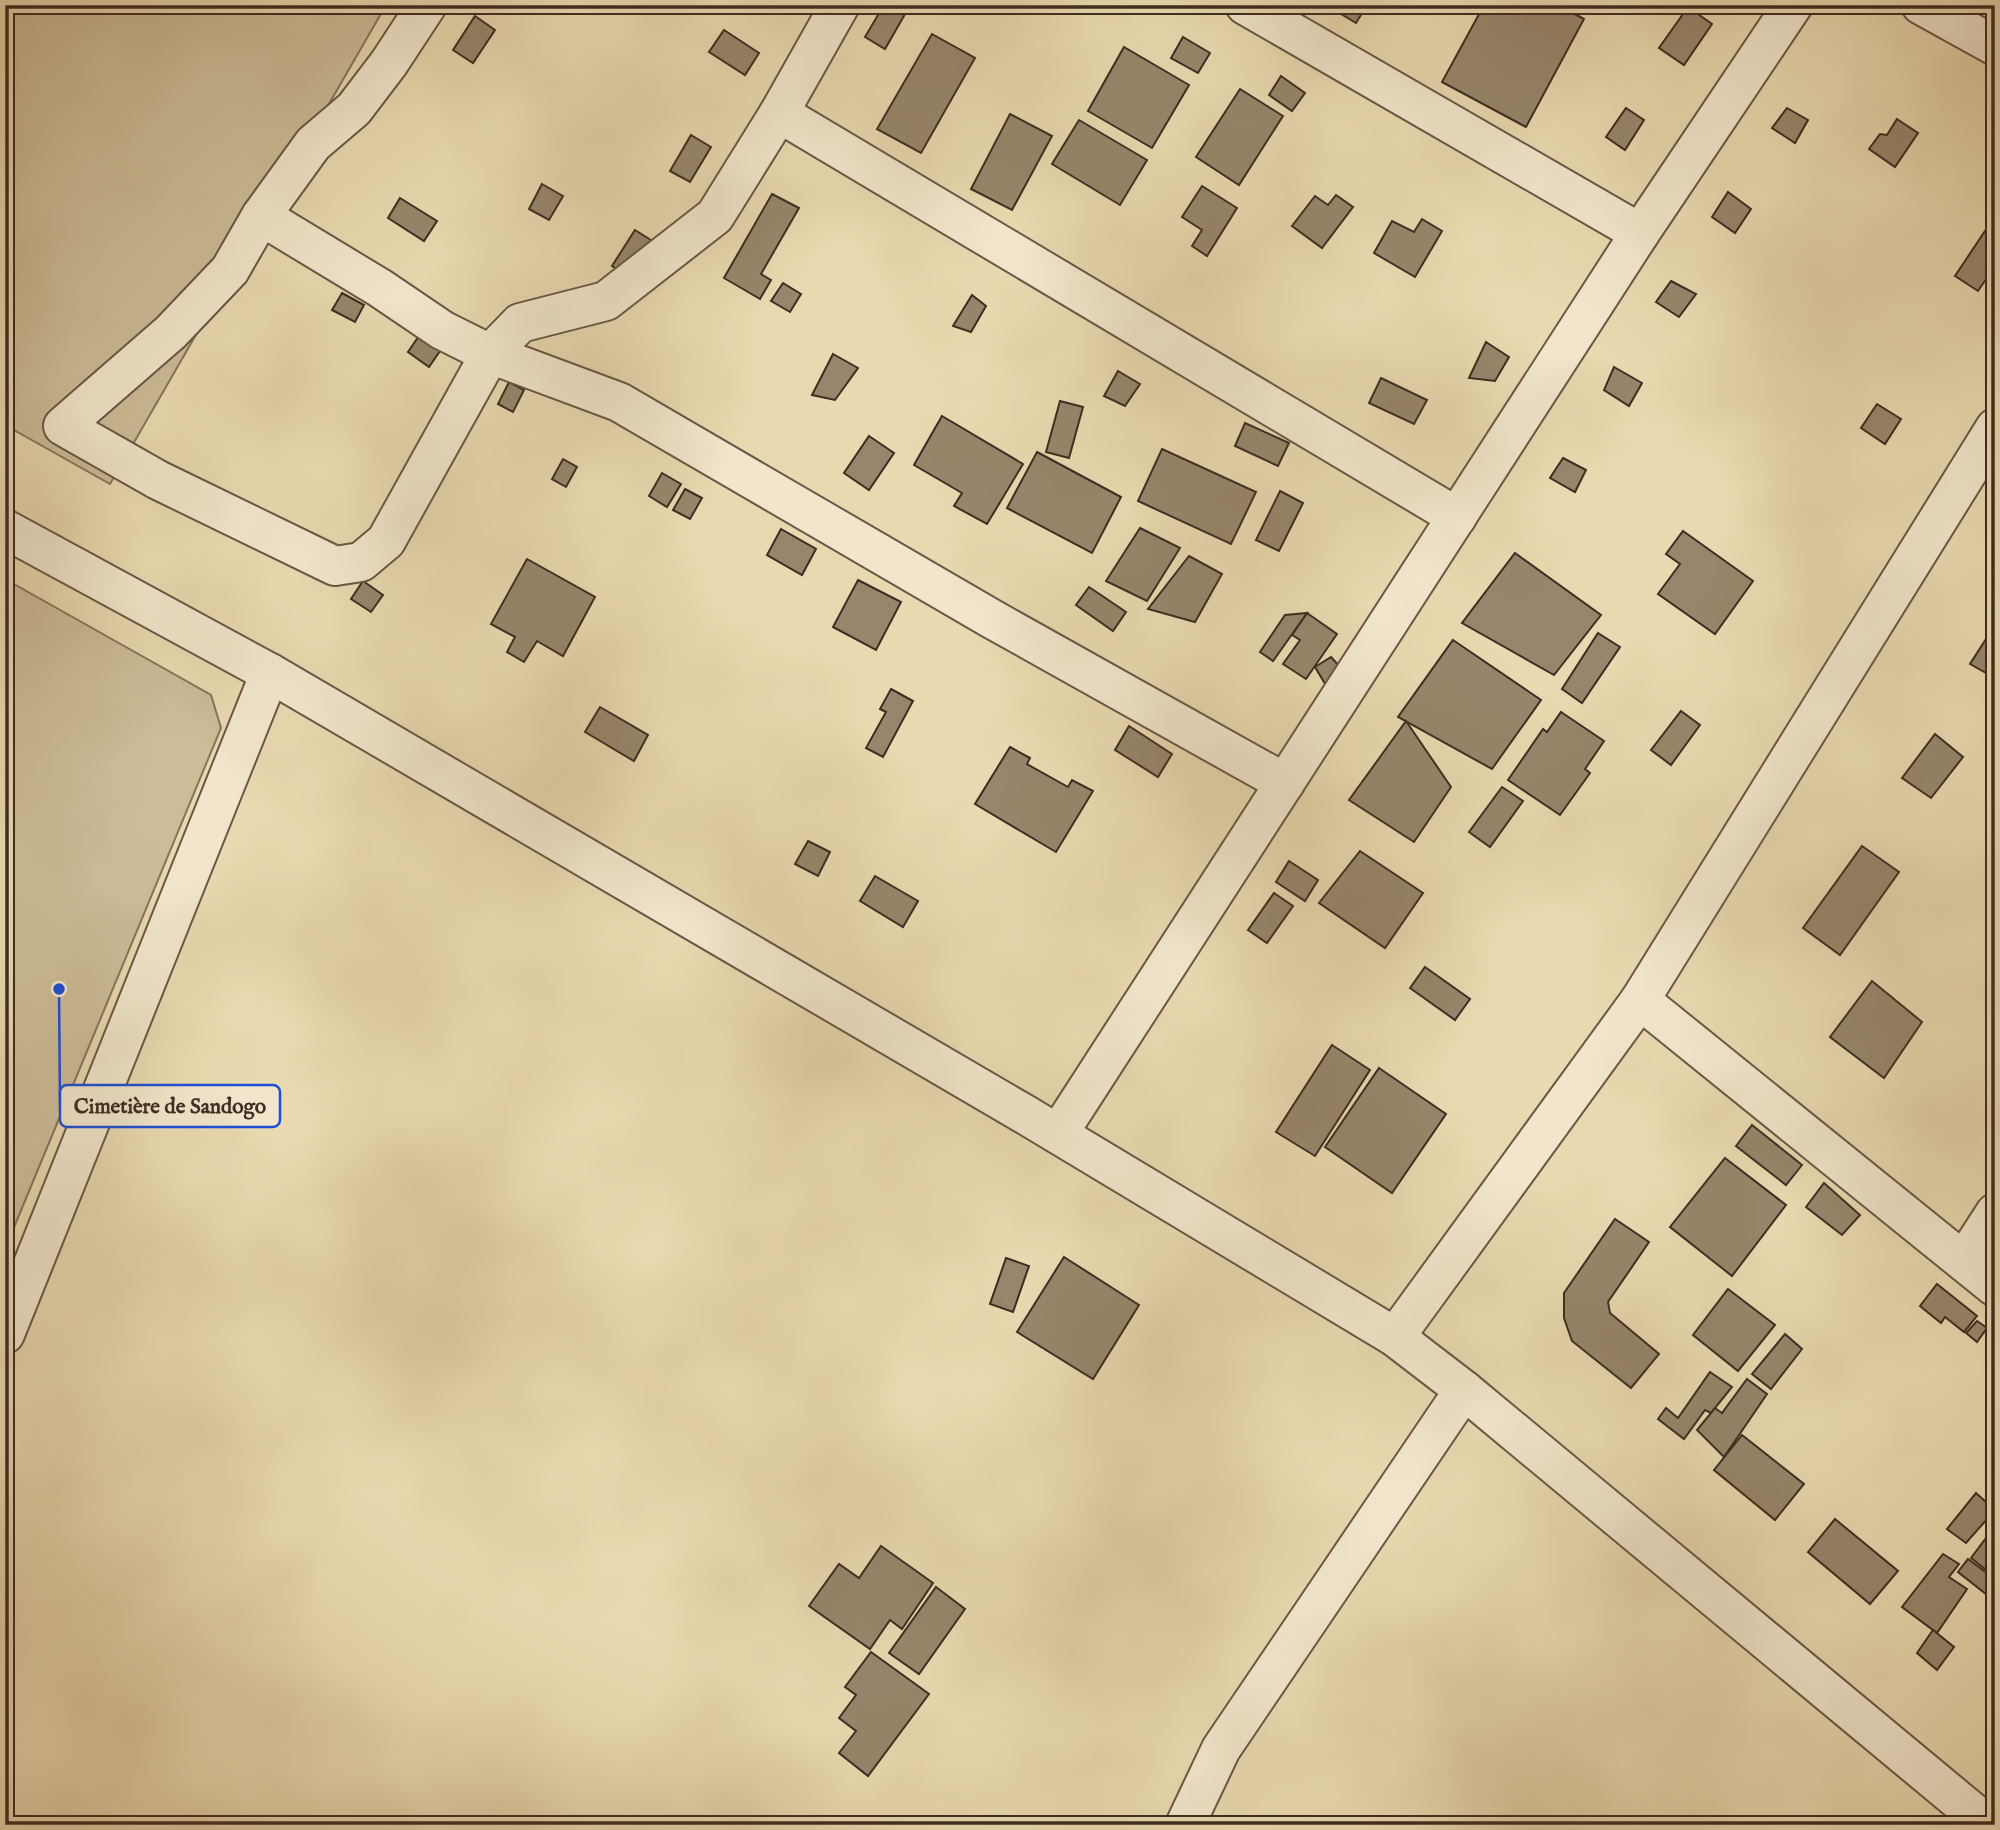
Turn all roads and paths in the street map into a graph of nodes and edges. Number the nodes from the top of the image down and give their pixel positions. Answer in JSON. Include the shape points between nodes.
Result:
{"nodes":[{"id":1,"x":427,"y":5,"type":"edge"},
{"id":2,"x":840,"y":5,"type":"edge"},
{"id":3,"x":1245,"y":5,"type":"edge"},
{"id":4,"x":1793,"y":5,"type":"edge"},
{"id":5,"x":1921,"y":5,"type":"edge"},
{"id":6,"x":1995,"y":46,"type":"edge"},
{"id":7,"x":779,"y":113,"type":"junction"},
{"id":8,"x":261,"y":216,"type":"junction"},
{"id":9,"x":1640,"y":233,"type":"junction"},
{"id":10,"x":490,"y":354,"type":"junction"},
{"id":11,"x":1995,"y":428,"type":"edge"},
{"id":12,"x":1457,"y":517,"type":"junction"},
{"id":13,"x":5,"y":529,"type":"edge"},
{"id":14,"x":270,"y":674,"type":"junction"},
{"id":15,"x":1285,"y":783,"type":"junction"},
{"id":16,"x":1640,"y":1000,"type":"junction"},
{"id":17,"x":1058,"y":1134,"type":"junction"},
{"id":18,"x":1995,"y":1213,"type":"edge"},
{"id":19,"x":1964,"y":1261,"type":"junction"},
{"id":20,"x":1995,"y":1287,"type":"edge"},
{"id":21,"x":5,"y":1334,"type":"edge"},
{"id":22,"x":1395,"y":1337,"type":"junction"},
{"id":23,"x":1464,"y":1390,"type":"junction"},
{"id":24,"x":1185,"y":1825,"type":"edge"},
{"id":25,"x":1987,"y":1825,"type":"edge"}],
"edges":[{"from":1,"to":8,"type":"street","via":[[354,108],[313,144]]},
{"from":2,"to":7,"type":"street"},
{"from":3,"to":9,"type":"street"},
{"from":4,"to":9,"type":"street"},
{"from":5,"to":6,"type":"street"},
{"from":7,"to":10,"type":"street","via":[[715,216],[606,301],[520,323]]},
{"from":7,"to":12,"type":"street"},
{"from":8,"to":10,"type":"street","via":[[442,330]]},
{"from":8,"to":10,"type":"street","via":[[230,270],[171,332],[63,426],[158,480],[335,566],[361,562],[386,541]]},
{"from":9,"to":12,"type":"street"},
{"from":10,"to":15,"type":"street","via":[[619,402]]},
{"from":11,"to":16,"type":"street"},
{"from":12,"to":15,"type":"street"},
{"from":13,"to":14,"type":"street"},
{"from":14,"to":17,"type":"street"},
{"from":14,"to":21,"type":"street"},
{"from":15,"to":17,"type":"street"},
{"from":16,"to":19,"type":"street"},
{"from":16,"to":22,"type":"street"},
{"from":17,"to":22,"type":"street"},
{"from":18,"to":19,"type":"street"},
{"from":19,"to":20,"type":"street"},
{"from":22,"to":23,"type":"street"},
{"from":23,"to":24,"type":"street","via":[[1221,1749]]},
{"from":23,"to":25,"type":"street"}]}
